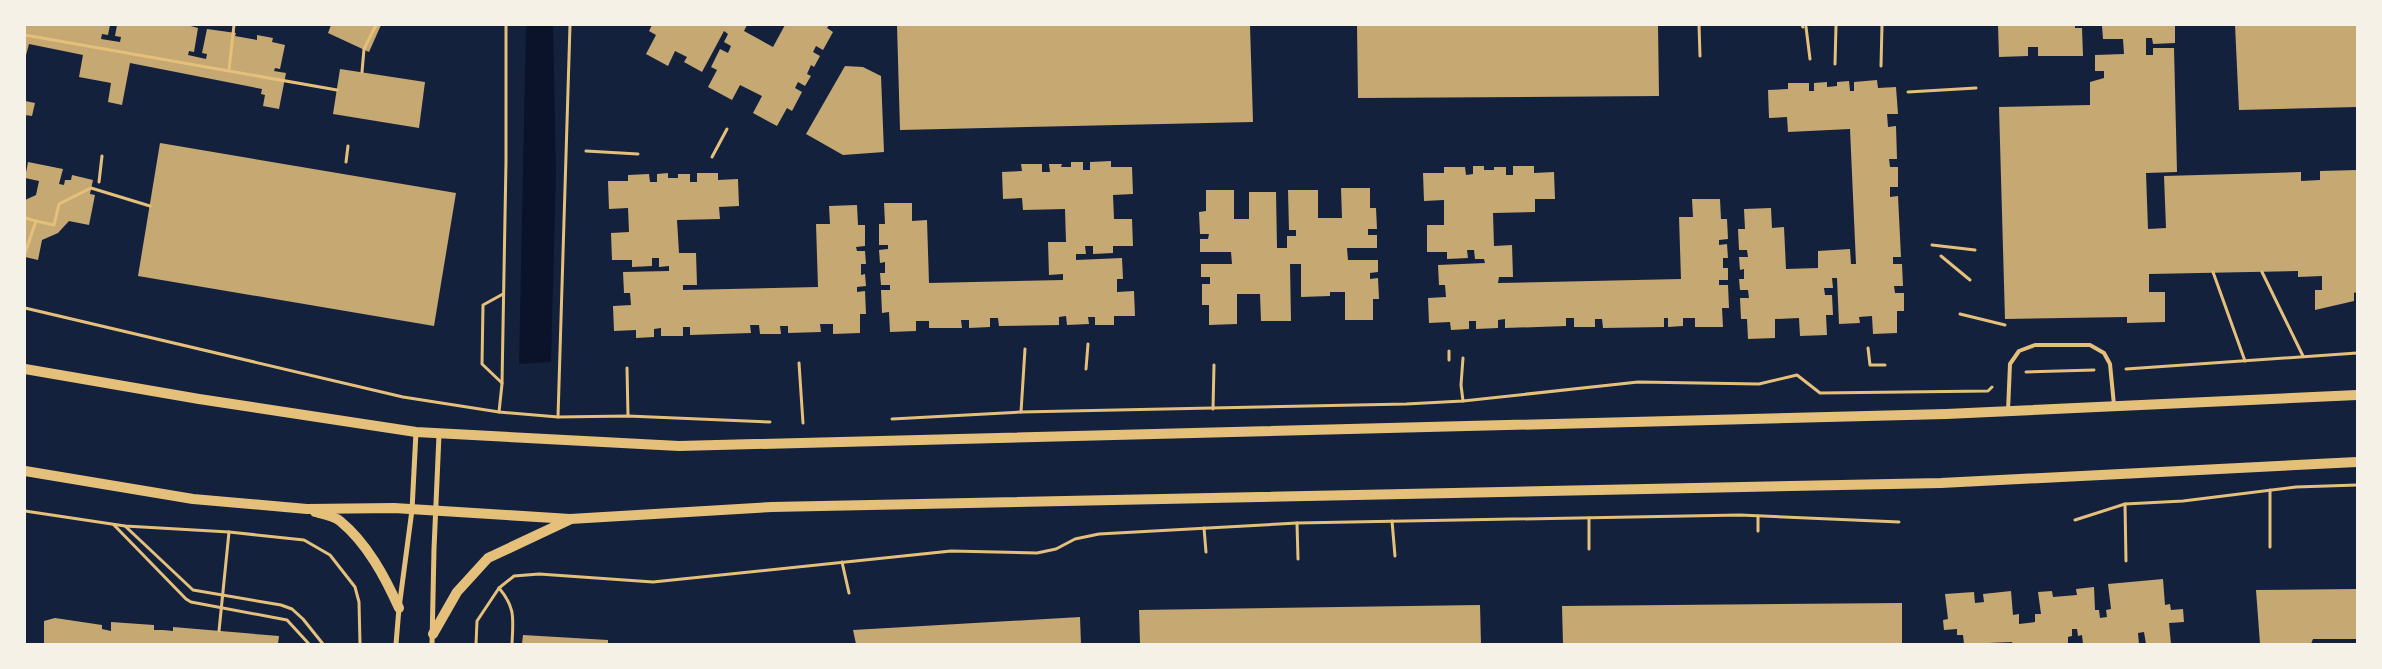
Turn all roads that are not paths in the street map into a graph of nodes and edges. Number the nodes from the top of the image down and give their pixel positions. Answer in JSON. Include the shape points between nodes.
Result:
{"nodes":[{"id":1,"x":25,"y":369,"type":"edge"},
{"id":2,"x":2357,"y":396,"type":"edge"},
{"id":3,"x":2114,"y":407,"type":"junction"},
{"id":4,"x":2008,"y":411,"type":"junction"},
{"id":5,"x":416,"y":432,"type":"junction"},
{"id":6,"x":439,"y":435,"type":"junction"},
{"id":7,"x":2357,"y":462,"type":"edge"},
{"id":8,"x":25,"y":470,"type":"edge"},
{"id":9,"x":307,"y":509,"type":"junction"},
{"id":10,"x":412,"y":510,"type":"junction"},
{"id":11,"x":435,"y":511,"type":"junction"},
{"id":12,"x":570,"y":519,"type":"junction"},
{"id":13,"x":399,"y":608,"type":"junction"},
{"id":14,"x":433,"y":639,"type":"edge"},
{"id":15,"x":396,"y":644,"type":"edge"}],
"edges":[{"from":1,"to":5,"type":"main road"},
{"from":2,"to":3,"type":"main road"},
{"from":3,"to":4,"type":"main road"},
{"from":3,"to":4,"type":"lane","via":[[2111,370],[2104,353],[2090,345],[2035,345],[2019,351],[2010,364]]},
{"from":4,"to":6,"type":"main road","via":[[679,446]]},
{"from":5,"to":6,"type":"main road"},
{"from":5,"to":10,"type":"street"},
{"from":6,"to":11,"type":"street"},
{"from":7,"to":12,"type":"main road","via":[[1941,483],[772,507]]},
{"from":8,"to":9,"type":"main road","via":[[193,499]]},
{"from":9,"to":10,"type":"main road"},
{"from":9,"to":13,"type":"main road","via":[[339,520],[357,539],[386,578]]},
{"from":10,"to":11,"type":"main road"},
{"from":10,"to":13,"type":"street"},
{"from":11,"to":12,"type":"main road"},
{"from":11,"to":14,"type":"street"},
{"from":12,"to":14,"type":"main road","via":[[488,558],[457,592]]},
{"from":13,"to":15,"type":"street"}]}
